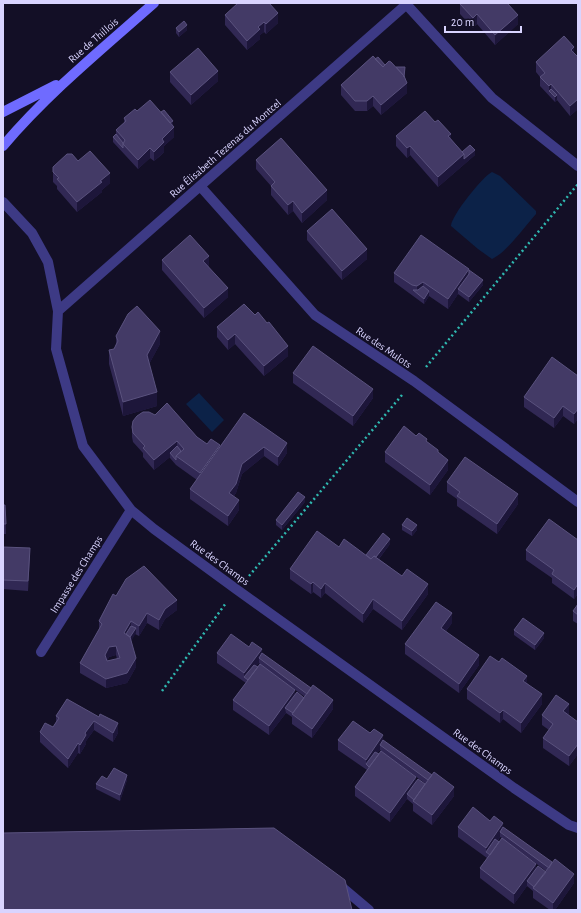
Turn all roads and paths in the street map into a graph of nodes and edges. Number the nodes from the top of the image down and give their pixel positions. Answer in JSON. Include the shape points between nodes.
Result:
{"nodes":[{"id":1,"x":154,"y":3,"type":"edge"},
{"id":2,"x":407,"y":4,"type":"edge"},
{"id":3,"x":65,"y":80,"type":"junction"},
{"id":4,"x":3,"y":112,"type":"edge"},
{"id":5,"x":3,"y":146,"type":"edge"},
{"id":6,"x":578,"y":166,"type":"edge"},
{"id":7,"x":578,"y":184,"type":"edge"},
{"id":8,"x":200,"y":186,"type":"junction"},
{"id":9,"x":3,"y":202,"type":"edge"},
{"id":10,"x":58,"y":311,"type":"junction"},
{"id":11,"x":414,"y":381,"type":"junction"},
{"id":12,"x":578,"y":502,"type":"edge"},
{"id":13,"x":131,"y":510,"type":"junction"},
{"id":14,"x":236,"y":589,"type":"junction"},
{"id":15,"x":41,"y":652,"type":"dead end"},
{"id":16,"x":162,"y":691,"type":"dead end"},
{"id":17,"x":578,"y":828,"type":"edge"},
{"id":18,"x":331,"y":879,"type":"edge"},
{"id":19,"x":370,"y":910,"type":"edge"}],
"edges":[{"from":1,"to":3,"type":"street","name":"Rue de Thillois"},
{"from":2,"to":6,"type":"street","via":[[492,98]]},
{"from":2,"to":8,"type":"street","name":"Rue Élisabeth Tezenas du Montcel"},
{"from":3,"to":4,"type":"street","name":"Rue de Thillois"},
{"from":3,"to":5,"type":"street","name":"Rue de Thillois"},
{"from":7,"to":11,"type":"path"},
{"from":8,"to":10,"type":"street","name":"Rue Élisabeth Tezenas du Montcel"},
{"from":8,"to":11,"type":"street","name":"Rue des Mulots","via":[[315,315]]},
{"from":9,"to":10,"type":"street","name":"Rue des Champs","via":[[32,233],[48,262]]},
{"from":10,"to":13,"type":"street","name":"Rue des Champs","via":[[56,349],[83,446]]},
{"from":11,"to":12,"type":"street","name":"Rue des Mulots"},
{"from":11,"to":14,"type":"path","via":[[256,570]]},
{"from":13,"to":14,"type":"street","name":"Rue des Champs"},
{"from":13,"to":15,"type":"street","name":"Impasse des Champs"},
{"from":14,"to":16,"type":"path"},
{"from":14,"to":17,"type":"street","name":"Rue des Champs","via":[[514,788],[569,825]]},
{"from":18,"to":19,"type":"street"}]}
